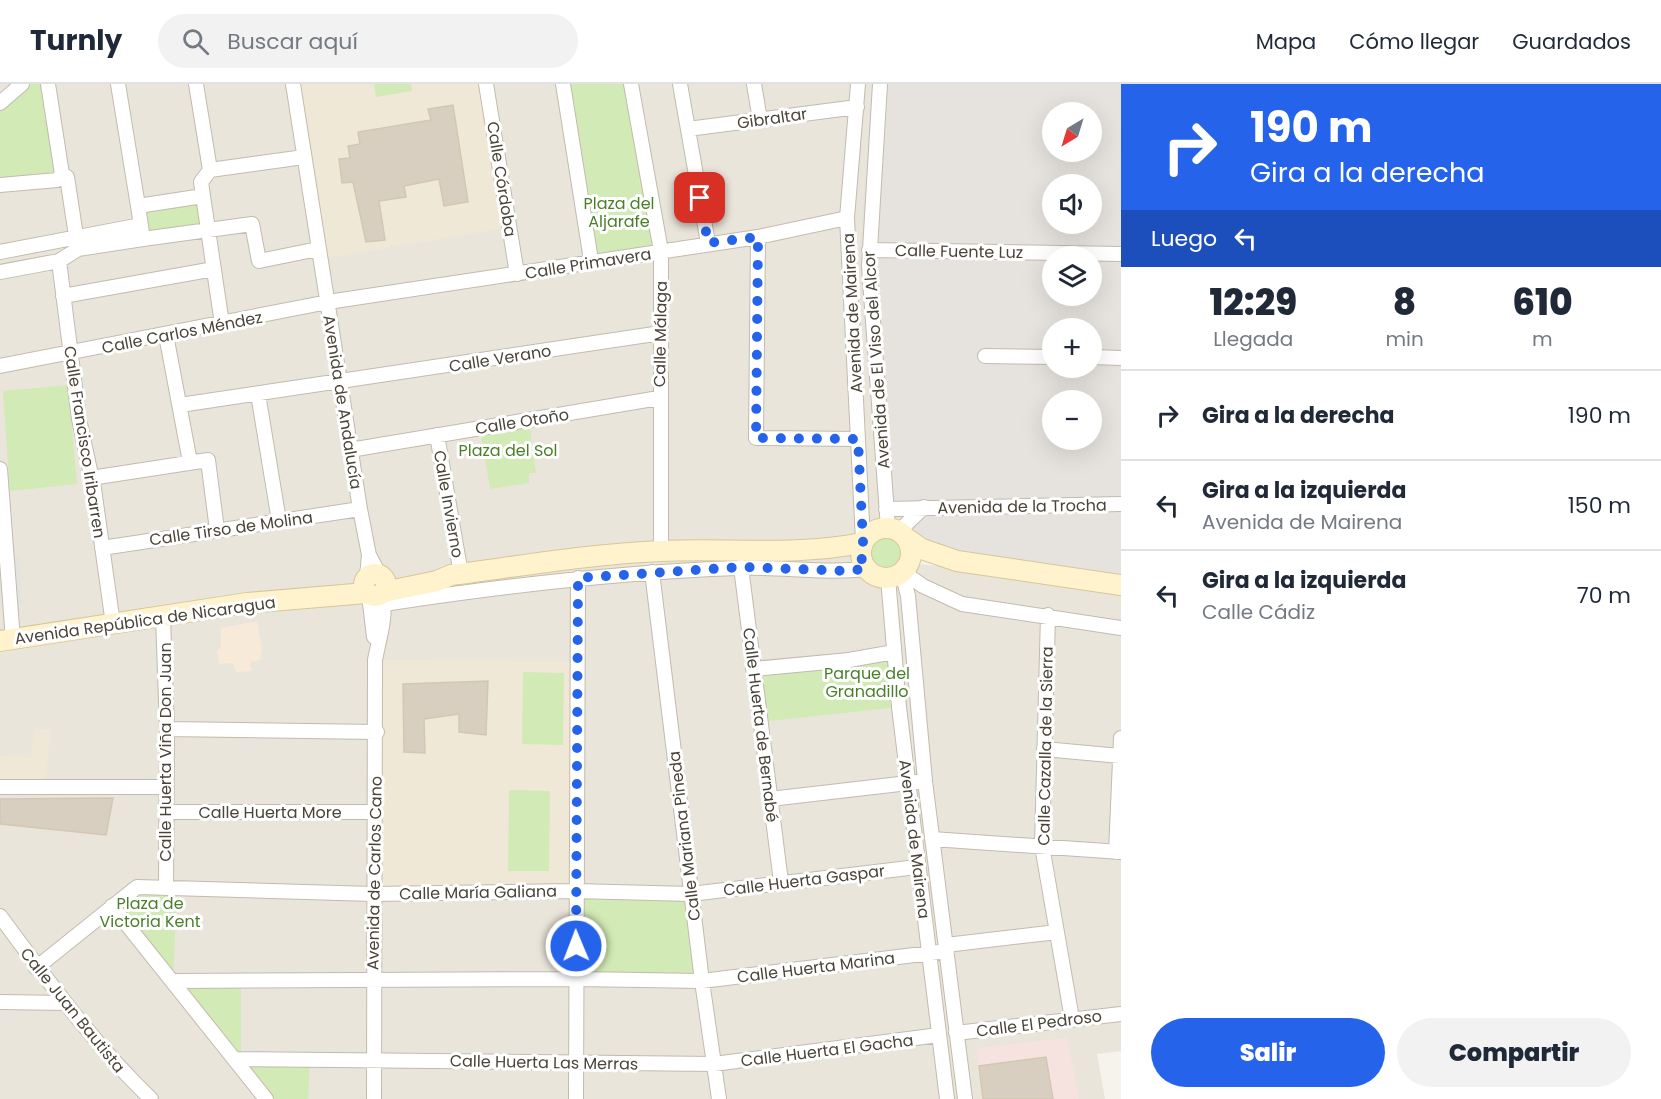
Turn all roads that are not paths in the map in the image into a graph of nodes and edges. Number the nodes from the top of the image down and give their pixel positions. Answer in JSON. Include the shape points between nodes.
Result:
{"nodes":[{"id":1,"x":22,"y":84,"type":"edge"},
{"id":2,"x":48,"y":84,"type":"edge"},
{"id":3,"x":118,"y":84,"type":"edge"},
{"id":4,"x":196,"y":84,"type":"edge"},
{"id":5,"x":293,"y":84,"type":"edge"},
{"id":6,"x":486,"y":84,"type":"edge"},
{"id":7,"x":563,"y":84,"type":"edge"},
{"id":8,"x":631,"y":84,"type":"edge"},
{"id":9,"x":680,"y":84,"type":"edge"},
{"id":10,"x":754,"y":84,"type":"edge"},
{"id":11,"x":858,"y":84,"type":"edge"},
{"id":12,"x":880,"y":84,"type":"edge"},
{"id":13,"x":0,"y":103,"type":"edge"},
{"id":14,"x":856,"y":107,"type":"junction"},
{"id":15,"x":760,"y":120,"type":"junction"},
{"id":16,"x":688,"y":129,"type":"junction"},
{"id":17,"x":303,"y":157,"type":"junction"},
{"id":18,"x":210,"y":170,"type":"junction"},
{"id":19,"x":62,"y":174,"type":"junction"},
{"id":20,"x":0,"y":185,"type":"edge"},
{"id":21,"x":203,"y":196,"type":"junction"},
{"id":22,"x":138,"y":206,"type":"junction"},
{"id":23,"x":848,"y":218,"type":"junction"},
{"id":24,"x":208,"y":228,"type":"junction"},
{"id":25,"x":142,"y":232,"type":"junction"},
{"id":26,"x":758,"y":237,"type":"junction"},
{"id":27,"x":78,"y":243,"type":"junction"},
{"id":28,"x":708,"y":243,"type":"junction"},
{"id":29,"x":18,"y":249,"type":"junction"},
{"id":30,"x":318,"y":249,"type":"junction"},
{"id":31,"x":868,"y":250,"type":"junction"},
{"id":32,"x":662,"y":251,"type":"junction"},
{"id":33,"x":0,"y":252,"type":"edge"},
{"id":34,"x":1121,"y":254,"type":"edge"},
{"id":35,"x":591,"y":260,"type":"junction"},
{"id":36,"x":59,"y":261,"type":"junction"},
{"id":37,"x":21,"y":269,"type":"junction"},
{"id":38,"x":214,"y":269,"type":"junction"},
{"id":39,"x":0,"y":272,"type":"edge"},
{"id":40,"x":518,"y":274,"type":"junction"},
{"id":41,"x":63,"y":296,"type":"junction"},
{"id":42,"x":328,"y":302,"type":"junction"},
{"id":43,"x":222,"y":324,"type":"junction"},
{"id":44,"x":661,"y":333,"type":"junction"},
{"id":45,"x":166,"y":335,"type":"junction"},
{"id":46,"x":71,"y":353,"type":"junction"},
{"id":47,"x":985,"y":356,"type":"dead end"},
{"id":48,"x":1042,"y":357,"type":"edge"},
{"id":49,"x":1102,"y":357,"type":"edge"},
{"id":50,"x":1121,"y":358,"type":"edge"},
{"id":51,"x":0,"y":366,"type":"edge"},
{"id":52,"x":339,"y":382,"type":"junction"},
{"id":53,"x":258,"y":394,"type":"junction"},
{"id":54,"x":659,"y":398,"type":"junction"},
{"id":55,"x":180,"y":405,"type":"junction"},
{"id":56,"x":437,"y":435,"type":"junction"},
{"id":57,"x":858,"y":439,"type":"junction"},
{"id":58,"x":350,"y":450,"type":"junction"},
{"id":59,"x":190,"y":462,"type":"junction"},
{"id":60,"x":0,"y":469,"type":"edge"},
{"id":61,"x":92,"y":478,"type":"junction"},
{"id":62,"x":1121,"y":504,"type":"edge"},
{"id":63,"x":924,"y":507,"type":"junction"},
{"id":64,"x":360,"y":509,"type":"junction"},
{"id":65,"x":279,"y":521,"type":"junction"},
{"id":66,"x":895,"y":526,"type":"junction"},
{"id":67,"x":217,"y":530,"type":"junction"},
{"id":68,"x":862,"y":542,"type":"junction"},
{"id":69,"x":102,"y":548,"type":"junction"},
{"id":70,"x":794,"y":550,"type":"junction"},
{"id":71,"x":661,"y":551,"type":"junction"},
{"id":72,"x":957,"y":561,"type":"junction"},
{"id":73,"x":741,"y":567,"type":"junction"},
{"id":74,"x":864,"y":567,"type":"junction"},
{"id":75,"x":652,"y":572,"type":"junction"},
{"id":76,"x":900,"y":572,"type":"junction"},
{"id":77,"x":456,"y":574,"type":"junction"},
{"id":78,"x":578,"y":578,"type":"junction"},
{"id":79,"x":1121,"y":585,"type":"edge"},
{"id":80,"x":376,"y":588,"type":"junction"},
{"id":81,"x":1048,"y":615,"type":"junction"},
{"id":82,"x":163,"y":617,"type":"junction"},
{"id":83,"x":113,"y":624,"type":"junction"},
{"id":84,"x":1121,"y":628,"type":"edge"},
{"id":85,"x":6,"y":640,"type":"edge"},
{"id":86,"x":894,"y":652,"type":"junction"},
{"id":87,"x":753,"y":669,"type":"junction"},
{"id":88,"x":167,"y":729,"type":"junction"},
{"id":89,"x":377,"y":732,"type":"junction"},
{"id":90,"x":1121,"y":738,"type":"edge"},
{"id":91,"x":1044,"y":750,"type":"junction"},
{"id":92,"x":1120,"y":756,"type":"edge"},
{"id":93,"x":1120,"y":778,"type":"edge"},
{"id":94,"x":908,"y":782,"type":"junction"},
{"id":95,"x":925,"y":782,"type":"junction"},
{"id":96,"x":0,"y":787,"type":"edge"},
{"id":97,"x":166,"y":787,"type":"junction"},
{"id":98,"x":770,"y":799,"type":"junction"},
{"id":99,"x":166,"y":812,"type":"junction"},
{"id":100,"x":374,"y":812,"type":"junction"},
{"id":101,"x":932,"y":839,"type":"junction"},
{"id":102,"x":1042,"y":846,"type":"junction"},
{"id":103,"x":1118,"y":852,"type":"edge"},
{"id":104,"x":917,"y":867,"type":"junction"},
{"id":105,"x":781,"y":882,"type":"junction"},
{"id":106,"x":166,"y":888,"type":"junction"},
{"id":107,"x":575,"y":891,"type":"junction"},
{"id":108,"x":373,"y":894,"type":"junction"},
{"id":109,"x":691,"y":894,"type":"junction"},
{"id":110,"x":112,"y":906,"type":"junction"},
{"id":111,"x":0,"y":916,"type":"edge"},
{"id":112,"x":1057,"y":932,"type":"junction"},
{"id":113,"x":946,"y":948,"type":"junction"},
{"id":114,"x":931,"y":953,"type":"junction"},
{"id":115,"x":36,"y":968,"type":"junction"},
{"id":116,"x":577,"y":979,"type":"junction"},
{"id":117,"x":172,"y":981,"type":"junction"},
{"id":118,"x":702,"y":981,"type":"junction"},
{"id":119,"x":373,"y":982,"type":"junction"},
{"id":120,"x":0,"y":1002,"type":"edge"},
{"id":121,"x":65,"y":1003,"type":"junction"},
{"id":122,"x":1121,"y":1014,"type":"edge"},
{"id":123,"x":1072,"y":1019,"type":"junction"},
{"id":124,"x":956,"y":1033,"type":"junction"},
{"id":125,"x":939,"y":1035,"type":"junction"},
{"id":126,"x":235,"y":1059,"type":"junction"},
{"id":127,"x":373,"y":1061,"type":"junction"},
{"id":128,"x":576,"y":1062,"type":"junction"},
{"id":129,"x":714,"y":1064,"type":"junction"},
{"id":130,"x":151,"y":1099,"type":"edge"},
{"id":131,"x":266,"y":1099,"type":"edge"},
{"id":132,"x":374,"y":1099,"type":"edge"},
{"id":133,"x":576,"y":1099,"type":"edge"},
{"id":134,"x":719,"y":1099,"type":"edge"},
{"id":135,"x":947,"y":1099,"type":"edge"},
{"id":136,"x":965,"y":1099,"type":"edge"}],
"edges":[{"from":1,"to":13,"type":"street"},
{"from":2,"to":19,"type":"street"},
{"from":3,"to":22,"type":"street"},
{"from":4,"to":18,"type":"street"},
{"from":5,"to":17,"type":"street","name":"Avenida de Andalucía"},
{"from":6,"to":40,"type":"street","name":"Calle Córdoba"},
{"from":7,"to":35,"type":"street"},
{"from":8,"to":32,"type":"street","name":"Calle Málaga"},
{"from":9,"to":16,"type":"street"},
{"from":10,"to":15,"type":"street"},
{"from":11,"to":14,"type":"street","name":"Avenida de Mairena"},
{"from":12,"to":31,"type":"street","name":"Avenida de El Viso del Alcor"},
{"from":14,"to":15,"type":"street","name":"Gibraltar"},
{"from":14,"to":23,"type":"street","name":"Avenida de Mairena"},
{"from":15,"to":16,"type":"street","name":"Gibraltar"},
{"from":16,"to":28,"type":"street"},
{"from":17,"to":18,"type":"street"},
{"from":17,"to":30,"type":"street","name":"Avenida de Andalucía"},
{"from":18,"to":21,"type":"street","via":[[201,182]]},
{"from":19,"to":20,"type":"street","via":[[57,180]]},
{"from":19,"to":27,"type":"street","via":[[67,177]]},
{"from":21,"to":22,"type":"street"},
{"from":21,"to":24,"type":"street"},
{"from":22,"to":25,"type":"street"},
{"from":23,"to":26,"type":"street","name":"Calle Primavera"},
{"from":23,"to":57,"type":"street","name":"Avenida de Mairena"},
{"from":24,"to":25,"type":"street"},
{"from":24,"to":30,"type":"street","via":[[252,224],[259,261]]},
{"from":24,"to":38,"type":"street"},
{"from":25,"to":27,"type":"street"},
{"from":26,"to":28,"type":"street","name":"Calle Primavera"},
{"from":26,"to":57,"type":"street","via":[[756,438]]},
{"from":27,"to":29,"type":"street"},
{"from":27,"to":36,"type":"street"},
{"from":28,"to":32,"type":"street","name":"Calle Primavera"},
{"from":29,"to":33,"type":"street"},
{"from":29,"to":37,"type":"street"},
{"from":30,"to":42,"type":"street","name":"Avenida de Andalucía"},
{"from":31,"to":34,"type":"street","name":"Calle Fuente Luz"},
{"from":31,"to":66,"type":"street","name":"Avenida de El Viso del Alcor"},
{"from":32,"to":35,"type":"street","name":"Calle Primavera"},
{"from":32,"to":44,"type":"street","name":"Calle Málaga"},
{"from":35,"to":40,"type":"street","name":"Calle Primavera"},
{"from":36,"to":37,"type":"street"},
{"from":36,"to":41,"type":"street","name":"Calle Francisco Iribarren"},
{"from":37,"to":39,"type":"street"},
{"from":38,"to":41,"type":"street"},
{"from":38,"to":43,"type":"street"},
{"from":40,"to":42,"type":"street","name":"Calle Primavera"},
{"from":41,"to":46,"type":"street","name":"Calle Francisco Iribarren"},
{"from":42,"to":43,"type":"street","name":"Calle Carlos Méndez"},
{"from":42,"to":52,"type":"street","name":"Avenida de Andalucía"},
{"from":43,"to":45,"type":"street","name":"Calle Carlos Méndez"},
{"from":44,"to":52,"type":"street","name":"Calle Verano"},
{"from":44,"to":54,"type":"street","name":"Calle Málaga"},
{"from":45,"to":46,"type":"street","name":"Calle Carlos Méndez"},
{"from":45,"to":55,"type":"street"},
{"from":46,"to":51,"type":"street","name":"Calle Carlos Méndez"},
{"from":46,"to":61,"type":"street","name":"Calle Francisco Iribarren","via":[[79,419]]},
{"from":47,"to":48,"type":"street"},
{"from":49,"to":50,"type":"street"},
{"from":52,"to":53,"type":"street","name":"Calle Verano"},
{"from":52,"to":58,"type":"street","name":"Avenida de Andalucía"},
{"from":53,"to":55,"type":"street","name":"Calle Verano"},
{"from":53,"to":65,"type":"street"},
{"from":54,"to":56,"type":"street","name":"Calle Otoño"},
{"from":54,"to":71,"type":"street","name":"Calle Málaga"},
{"from":55,"to":59,"type":"street"},
{"from":56,"to":58,"type":"street","name":"Calle Otoño"},
{"from":56,"to":77,"type":"street","name":"Calle Invierno"},
{"from":57,"to":68,"type":"street","name":"Avenida de Mairena"},
{"from":58,"to":64,"type":"street","name":"Avenida de Andalucía"},
{"from":59,"to":61,"type":"street"},
{"from":59,"to":67,"type":"street","via":[[208,460]]},
{"from":60,"to":85,"type":"street"},
{"from":61,"to":69,"type":"street","name":"Calle Francisco Iribarren"},
{"from":62,"to":63,"type":"street","name":"Avenida de la Trocha"},
{"from":63,"to":66,"type":"street","name":"Avenida de la Trocha"},
{"from":63,"to":66,"type":"street","name":"Avenida de la Trocha"},
{"from":64,"to":65,"type":"street","name":"Calle Tirso de Molina"},
{"from":64,"to":80,"type":"street","name":"Avenida de Andalucía"},
{"from":65,"to":67,"type":"street","name":"Calle Tirso de Molina"},
{"from":66,"to":68,"type":"street","via":[[873,531]]},
{"from":66,"to":72,"type":"street","via":[[922,549]]},
{"from":66,"to":76,"type":"street","via":[[911,553]]},
{"from":67,"to":69,"type":"street","name":"Calle Tirso de Molina"},
{"from":68,"to":70,"type":"street","name":"Avenida República de Nicaragua"},
{"from":68,"to":74,"type":"street"},
{"from":69,"to":83,"type":"street","name":"Calle Francisco Iribarren"},
{"from":70,"to":71,"type":"street","name":"Avenida República de Nicaragua"},
{"from":70,"to":74,"type":"street","name":"Avenida República de Nicaragua"},
{"from":71,"to":77,"type":"street","name":"Avenida República de Nicaragua","via":[[578,557]]},
{"from":72,"to":76,"type":"street"},
{"from":72,"to":79,"type":"street"},
{"from":73,"to":74,"type":"street","name":"Avenida República de Nicaragua","via":[[847,571]]},
{"from":73,"to":75,"type":"street","name":"Avenida República de Nicaragua"},
{"from":73,"to":87,"type":"street","name":"Calle Huerta de Bernabé"},
{"from":74,"to":76,"type":"street","via":[[875,576]]},
{"from":75,"to":78,"type":"street","name":"Avenida República de Nicaragua"},
{"from":75,"to":109,"type":"street","name":"Calle Mariana Pineda"},
{"from":76,"to":81,"type":"street","via":[[953,602]]},
{"from":76,"to":86,"type":"street","name":"Avenida de Mairena"},
{"from":76,"to":95,"type":"street","via":[[908,596]]},
{"from":77,"to":80,"type":"street","name":"Avenida República de Nicaragua","via":[[437,581]]},
{"from":78,"to":80,"type":"street","name":"Avenida República de Nicaragua"},
{"from":78,"to":107,"type":"street"},
{"from":80,"to":82,"type":"street","name":"Avenida República de Nicaragua"},
{"from":80,"to":89,"type":"street","name":"Avenida de Carlos Cano"},
{"from":81,"to":84,"type":"street"},
{"from":81,"to":91,"type":"street","name":"Calle Cazalla de la Sierra"},
{"from":82,"to":83,"type":"street","name":"Avenida República de Nicaragua"},
{"from":82,"to":88,"type":"street","name":"Calle Huerta Viña Don Juan"},
{"from":83,"to":85,"type":"street","name":"Avenida República de Nicaragua"},
{"from":86,"to":87,"type":"street"},
{"from":86,"to":94,"type":"street","name":"Avenida de Mairena"},
{"from":87,"to":98,"type":"street","name":"Calle Huerta de Bernabé"},
{"from":88,"to":89,"type":"street"},
{"from":88,"to":97,"type":"street","name":"Calle Huerta Viña Don Juan"},
{"from":89,"to":100,"type":"street","name":"Avenida de Carlos Cano"},
{"from":90,"to":92,"type":"street"},
{"from":91,"to":92,"type":"street"},
{"from":91,"to":102,"type":"street","name":"Calle Cazalla de la Sierra"},
{"from":92,"to":93,"type":"street"},
{"from":93,"to":103,"type":"street"},
{"from":94,"to":95,"type":"street"},
{"from":94,"to":98,"type":"street"},
{"from":94,"to":104,"type":"street","name":"Avenida de Mairena"},
{"from":95,"to":101,"type":"street"},
{"from":96,"to":97,"type":"street"},
{"from":97,"to":99,"type":"street","name":"Calle Huerta Viña Don Juan"},
{"from":98,"to":105,"type":"street","name":"Calle Huerta de Bernabé"},
{"from":99,"to":100,"type":"street","name":"Calle Huerta More"},
{"from":99,"to":106,"type":"street","name":"Calle Huerta Viña Don Juan"},
{"from":100,"to":108,"type":"street","name":"Avenida de Carlos Cano"},
{"from":101,"to":102,"type":"street"},
{"from":101,"to":113,"type":"street"},
{"from":102,"to":103,"type":"street"},
{"from":102,"to":112,"type":"street","name":"Calle Cazalla de la Sierra"},
{"from":104,"to":105,"type":"street","name":"Calle Huerta Gaspar"},
{"from":104,"to":114,"type":"street","name":"Avenida de Mairena"},
{"from":105,"to":109,"type":"street","name":"Calle Huerta Gaspar"},
{"from":106,"to":108,"type":"street","name":"Calle María Galiana"},
{"from":106,"to":110,"type":"street","name":"Calle María Galiana","via":[[137,887]]},
{"from":107,"to":108,"type":"street","name":"Calle María Galiana"},
{"from":107,"to":109,"type":"street","name":"Calle María Galiana"},
{"from":107,"to":116,"type":"street"},
{"from":108,"to":119,"type":"street","name":"Avenida de Carlos Cano"},
{"from":109,"to":118,"type":"street","name":"Calle Mariana Pineda"},
{"from":110,"to":115,"type":"street","name":"Calle María Galiana"},
{"from":110,"to":117,"type":"street"},
{"from":111,"to":115,"type":"street","name":"Calle Juan Bautista"},
{"from":112,"to":113,"type":"street"},
{"from":112,"to":123,"type":"street","name":"Calle Cazalla de la Sierra"},
{"from":113,"to":114,"type":"street"},
{"from":113,"to":124,"type":"street"},
{"from":114,"to":118,"type":"street","name":"Calle Huerta Marina"},
{"from":114,"to":125,"type":"street","name":"Avenida de Mairena"},
{"from":115,"to":121,"type":"street","name":"Calle Juan Bautista"},
{"from":116,"to":118,"type":"street","name":"Calle Huerta Marina"},
{"from":116,"to":119,"type":"street","name":"Calle Huerta Marina"},
{"from":116,"to":128,"type":"street"},
{"from":117,"to":119,"type":"street","name":"Calle Huerta Marina"},
{"from":117,"to":126,"type":"street"},
{"from":118,"to":129,"type":"street","name":"Calle Mariana Pineda"},
{"from":119,"to":127,"type":"street","name":"Avenida de Carlos Cano"},
{"from":120,"to":121,"type":"street"},
{"from":121,"to":130,"type":"street","name":"Calle Juan Bautista","via":[[109,1058]]},
{"from":122,"to":123,"type":"street","name":"Calle El Pedroso"},
{"from":123,"to":124,"type":"street","name":"Calle El Pedroso"},
{"from":124,"to":136,"type":"street"},
{"from":125,"to":129,"type":"street","name":"Calle Huerta El Gacha"},
{"from":125,"to":135,"type":"street","name":"Avenida de Mairena"},
{"from":126,"to":127,"type":"street","name":"Calle Huerta Las Merras"},
{"from":126,"to":131,"type":"street"},
{"from":127,"to":128,"type":"street","name":"Calle Huerta Las Merras"},
{"from":127,"to":132,"type":"street","name":"Avenida de Carlos Cano"},
{"from":128,"to":129,"type":"street","name":"Calle Huerta Las Merras"},
{"from":128,"to":133,"type":"street"},
{"from":129,"to":134,"type":"street","name":"Calle Mariana Pineda"}]}
